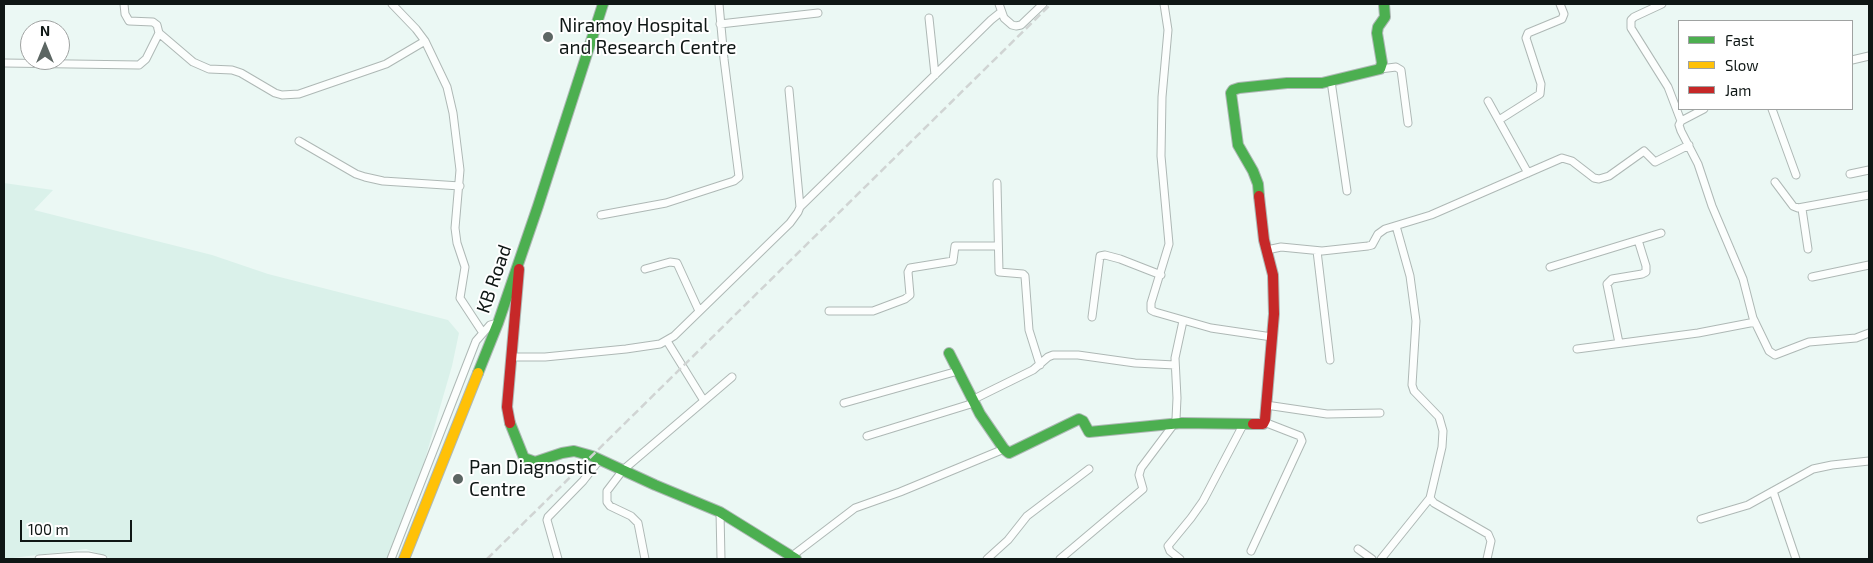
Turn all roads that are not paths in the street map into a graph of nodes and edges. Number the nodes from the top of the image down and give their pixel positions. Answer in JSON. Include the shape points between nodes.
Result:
{"nodes":[{"id":1,"x":124,"y":4,"type":"edge"},
{"id":2,"x":392,"y":4,"type":"edge"},
{"id":3,"x":602,"y":4,"type":"edge"},
{"id":4,"x":719,"y":4,"type":"edge"},
{"id":5,"x":999,"y":4,"type":"edge"},
{"id":6,"x":1043,"y":4,"type":"edge"},
{"id":7,"x":1164,"y":4,"type":"edge"},
{"id":8,"x":1384,"y":4,"type":"edge"},
{"id":9,"x":1560,"y":4,"type":"edge"},
{"id":10,"x":1662,"y":4,"type":"edge"},
{"id":11,"x":1001,"y":12,"type":"junction"},
{"id":12,"x":818,"y":13,"type":"dead end"},
{"id":13,"x":929,"y":18,"type":"dead end"},
{"id":14,"x":720,"y":24,"type":"junction"},
{"id":15,"x":159,"y":34,"type":"junction"},
{"id":16,"x":425,"y":41,"type":"junction"},
{"id":17,"x":1869,"y":56,"type":"edge"},
{"id":18,"x":1853,"y":60,"type":"edge"},
{"id":19,"x":4,"y":63,"type":"edge"},
{"id":20,"x":1380,"y":69,"type":"junction"},
{"id":21,"x":935,"y":75,"type":"junction"},
{"id":22,"x":1331,"y":82,"type":"junction"},
{"id":23,"x":789,"y":90,"type":"dead end"},
{"id":24,"x":1488,"y":101,"type":"dead end"},
{"id":25,"x":1702,"y":110,"type":"edge"},
{"id":26,"x":1772,"y":110,"type":"edge"},
{"id":27,"x":1498,"y":120,"type":"junction"},
{"id":28,"x":1681,"y":121,"type":"junction"},
{"id":29,"x":1408,"y":123,"type":"dead end"},
{"id":30,"x":299,"y":141,"type":"dead end"},
{"id":31,"x":1689,"y":146,"type":"junction"},
{"id":32,"x":1869,"y":170,"type":"edge"},
{"id":33,"x":1528,"y":173,"type":"junction"},
{"id":34,"x":1850,"y":174,"type":"dead end"},
{"id":35,"x":1796,"y":175,"type":"dead end"},
{"id":36,"x":1775,"y":182,"type":"dead end"},
{"id":37,"x":997,"y":183,"type":"dead end"},
{"id":38,"x":460,"y":186,"type":"junction"},
{"id":39,"x":1347,"y":191,"type":"dead end"},
{"id":40,"x":1869,"y":196,"type":"edge"},
{"id":41,"x":800,"y":207,"type":"junction"},
{"id":42,"x":1802,"y":209,"type":"junction"},
{"id":43,"x":601,"y":215,"type":"dead end"},
{"id":44,"x":1396,"y":226,"type":"junction"},
{"id":45,"x":1662,"y":233,"type":"dead end"},
{"id":46,"x":1638,"y":240,"type":"junction"},
{"id":47,"x":998,"y":246,"type":"junction"},
{"id":48,"x":1808,"y":249,"type":"dead end"},
{"id":49,"x":1267,"y":250,"type":"junction"},
{"id":50,"x":1317,"y":251,"type":"junction"},
{"id":51,"x":520,"y":258,"type":"junction"},
{"id":52,"x":1869,"y":265,"type":"edge"},
{"id":53,"x":1550,"y":267,"type":"dead end"},
{"id":54,"x":644,"y":269,"type":"dead end"},
{"id":55,"x":1161,"y":275,"type":"junction"},
{"id":56,"x":1812,"y":277,"type":"dead end"},
{"id":57,"x":699,"y":311,"type":"junction"},
{"id":58,"x":830,"y":311,"type":"dead end"},
{"id":59,"x":1092,"y":317,"type":"dead end"},
{"id":60,"x":1183,"y":321,"type":"junction"},
{"id":61,"x":1755,"y":322,"type":"junction"},
{"id":62,"x":498,"y":323,"type":"junction"},
{"id":63,"x":484,"y":333,"type":"junction"},
{"id":64,"x":1869,"y":333,"type":"edge"},
{"id":65,"x":1272,"y":337,"type":"junction"},
{"id":66,"x":667,"y":341,"type":"junction"},
{"id":67,"x":1619,"y":343,"type":"junction"},
{"id":68,"x":1577,"y":349,"type":"dead end"},
{"id":69,"x":949,"y":353,"type":"dead end"},
{"id":70,"x":513,"y":357,"type":"junction"},
{"id":71,"x":1330,"y":360,"type":"dead end"},
{"id":72,"x":1040,"y":365,"type":"junction"},
{"id":73,"x":1175,"y":365,"type":"junction"},
{"id":74,"x":958,"y":371,"type":"junction"},
{"id":75,"x":732,"y":377,"type":"dead end"},
{"id":76,"x":704,"y":401,"type":"junction"},
{"id":77,"x":973,"y":402,"type":"junction"},
{"id":78,"x":844,"y":403,"type":"dead end"},
{"id":79,"x":1266,"y":405,"type":"junction"},
{"id":80,"x":1380,"y":413,"type":"dead end"},
{"id":81,"x":1264,"y":422,"type":"junction"},
{"id":82,"x":1174,"y":424,"type":"junction"},
{"id":83,"x":1243,"y":424,"type":"junction"},
{"id":84,"x":867,"y":436,"type":"dead end"},
{"id":85,"x":1004,"y":448,"type":"junction"},
{"id":86,"x":600,"y":460,"type":"junction"},
{"id":87,"x":1869,"y":461,"type":"edge"},
{"id":88,"x":623,"y":470,"type":"junction"},
{"id":89,"x":1088,"y":470,"type":"dead end"},
{"id":90,"x":1773,"y":491,"type":"junction"},
{"id":91,"x":1430,"y":498,"type":"junction"},
{"id":92,"x":720,"y":512,"type":"junction"},
{"id":93,"x":1700,"y":519,"type":"dead end"},
{"id":94,"x":1358,"y":549,"type":"dead end"},
{"id":95,"x":1252,"y":551,"type":"dead end"},
{"id":96,"x":794,"y":558,"type":"edge"},
{"id":97,"x":39,"y":559,"type":"edge"},
{"id":98,"x":103,"y":559,"type":"edge"},
{"id":99,"x":391,"y":559,"type":"edge"},
{"id":100,"x":404,"y":559,"type":"edge"},
{"id":101,"x":558,"y":559,"type":"edge"},
{"id":102,"x":645,"y":559,"type":"edge"},
{"id":103,"x":721,"y":559,"type":"edge"},
{"id":104,"x":987,"y":559,"type":"edge"},
{"id":105,"x":1060,"y":559,"type":"edge"},
{"id":106,"x":1180,"y":559,"type":"edge"},
{"id":107,"x":1372,"y":559,"type":"edge"},
{"id":108,"x":1381,"y":559,"type":"edge"},
{"id":109,"x":1486,"y":559,"type":"edge"},
{"id":110,"x":1796,"y":559,"type":"edge"}],
"edges":[{"from":1,"to":15,"type":"street","via":[[129,21],[153,22]]},
{"from":2,"to":16,"type":"street"},
{"from":3,"to":51,"type":"street","name":"KB Road"},
{"from":4,"to":14,"type":"street"},
{"from":5,"to":11,"type":"street"},
{"from":6,"to":11,"type":"street","via":[[1016,26],[1008,22]]},
{"from":7,"to":55,"type":"street","via":[[1168,30],[1160,156],[1169,244]]},
{"from":8,"to":20,"type":"street","via":[[1385,17],[1377,33]]},
{"from":9,"to":27,"type":"street","via":[[1564,14],[1562,19],[1528,34],[1526,38],[1542,84],[1540,94]]},
{"from":10,"to":28,"type":"street","via":[[1631,20],[1631,28],[1665,80]]},
{"from":11,"to":21,"type":"street"},
{"from":12,"to":14,"type":"street"},
{"from":13,"to":21,"type":"street"},
{"from":14,"to":43,"type":"street","via":[[739,177],[666,203]]},
{"from":15,"to":16,"type":"street","via":[[201,66],[232,70],[275,93],[290,95],[386,64]]},
{"from":15,"to":19,"type":"street","via":[[146,59],[139,65]]},
{"from":16,"to":38,"type":"street","via":[[450,99]]},
{"from":17,"to":18,"type":"street"},
{"from":20,"to":22,"type":"street"},
{"from":20,"to":29,"type":"street","via":[[1396,67],[1401,70]]},
{"from":21,"to":41,"type":"street"},
{"from":22,"to":39,"type":"street"},
{"from":22,"to":49,"type":"street","via":[[1239,88],[1231,93],[1238,145],[1256,177]]},
{"from":23,"to":41,"type":"street"},
{"from":24,"to":27,"type":"street"},
{"from":25,"to":28,"type":"street"},
{"from":26,"to":35,"type":"street"},
{"from":27,"to":33,"type":"street"},
{"from":28,"to":31,"type":"street","via":[[1680,128]]},
{"from":30,"to":38,"type":"street","via":[[365,177]]},
{"from":31,"to":33,"type":"street","via":[[1655,162],[1644,151],[1609,176],[1599,179],[1567,158]]},
{"from":31,"to":61,"type":"street","via":[[1743,279]]},
{"from":32,"to":34,"type":"street"},
{"from":33,"to":44,"type":"street","via":[[1431,215]]},
{"from":36,"to":42,"type":"street","via":[[1793,206]]},
{"from":37,"to":47,"type":"street"},
{"from":38,"to":63,"type":"street","via":[[455,228],[465,267],[460,298]]},
{"from":40,"to":42,"type":"street"},
{"from":41,"to":57,"type":"street","via":[[796,217]]},
{"from":42,"to":48,"type":"street"},
{"from":44,"to":50,"type":"street","via":[[1381,231],[1368,246]]},
{"from":44,"to":91,"type":"street","via":[[1410,276],[1416,321],[1412,385],[1439,418],[1443,430]]},
{"from":45,"to":46,"type":"street"},
{"from":46,"to":53,"type":"street"},
{"from":46,"to":67,"type":"street","via":[[1646,272],[1612,279],[1607,284]]},
{"from":47,"to":58,"type":"street","via":[[955,246],[953,261],[910,268],[910,295],[905,299],[873,310]]},
{"from":47,"to":72,"type":"street","via":[[999,272],[1023,274],[1026,278],[1028,330]]},
{"from":49,"to":50,"type":"street","via":[[1281,247]]},
{"from":49,"to":65,"type":"street","via":[[1273,275]]},
{"from":50,"to":71,"type":"street"},
{"from":51,"to":62,"type":"street","name":"KB Road"},
{"from":51,"to":70,"type":"street"},
{"from":52,"to":56,"type":"street"},
{"from":54,"to":57,"type":"street","via":[[670,262],[676,264]]},
{"from":55,"to":59,"type":"street","via":[[1120,259],[1100,256]]},
{"from":55,"to":60,"type":"street","via":[[1151,310]]},
{"from":57,"to":66,"type":"street"},
{"from":60,"to":65,"type":"street"},
{"from":60,"to":73,"type":"street"},
{"from":61,"to":64,"type":"street","via":[[1769,351],[1775,355],[1809,342],[1856,338]]},
{"from":61,"to":67,"type":"street"},
{"from":62,"to":63,"type":"street","via":[[490,325]]},
{"from":62,"to":100,"type":"street","name":"KB Road"},
{"from":63,"to":99,"type":"street","via":[[476,342]]},
{"from":65,"to":79,"type":"street"},
{"from":66,"to":70,"type":"street","via":[[588,353]]},
{"from":66,"to":76,"type":"street"},
{"from":67,"to":68,"type":"street"},
{"from":69,"to":74,"type":"street"},
{"from":70,"to":86,"type":"street","via":[[507,407],[510,426],[524,458],[542,461],[574,451]]},
{"from":72,"to":73,"type":"street","via":[[1048,357],[1059,354]]},
{"from":72,"to":77,"type":"street"},
{"from":73,"to":82,"type":"street","via":[[1177,398]]},
{"from":74,"to":77,"type":"street"},
{"from":74,"to":78,"type":"street"},
{"from":75,"to":76,"type":"street"},
{"from":76,"to":88,"type":"street"},
{"from":77,"to":84,"type":"street"},
{"from":77,"to":85,"type":"street"},
{"from":79,"to":80,"type":"street","via":[[1327,414]]},
{"from":79,"to":81,"type":"street"},
{"from":81,"to":83,"type":"street"},
{"from":81,"to":95,"type":"street","via":[[1300,436],[1302,441]]},
{"from":82,"to":83,"type":"street"},
{"from":82,"to":85,"type":"street","via":[[1089,432],[1079,419],[1013,453]]},
{"from":82,"to":105,"type":"street","via":[[1141,468],[1142,489],[1139,493]]},
{"from":83,"to":106,"type":"street","via":[[1203,501],[1168,546]]},
{"from":85,"to":96,"type":"street","via":[[855,508]]},
{"from":86,"to":88,"type":"street"},
{"from":86,"to":101,"type":"street","via":[[548,517]]},
{"from":87,"to":90,"type":"street","via":[[1813,469]]},
{"from":88,"to":92,"type":"street"},
{"from":88,"to":102,"type":"street","via":[[610,485],[607,502],[636,519]]},
{"from":89,"to":104,"type":"street","via":[[1027,516]]},
{"from":90,"to":93,"type":"street","via":[[1742,508]]},
{"from":90,"to":110,"type":"street"},
{"from":91,"to":108,"type":"street"},
{"from":91,"to":109,"type":"street","via":[[1488,534],[1491,541]]},
{"from":92,"to":96,"type":"street"},
{"from":92,"to":103,"type":"street"},
{"from":94,"to":107,"type":"street"},
{"from":97,"to":98,"type":"street","via":[[77,556]]}]}
